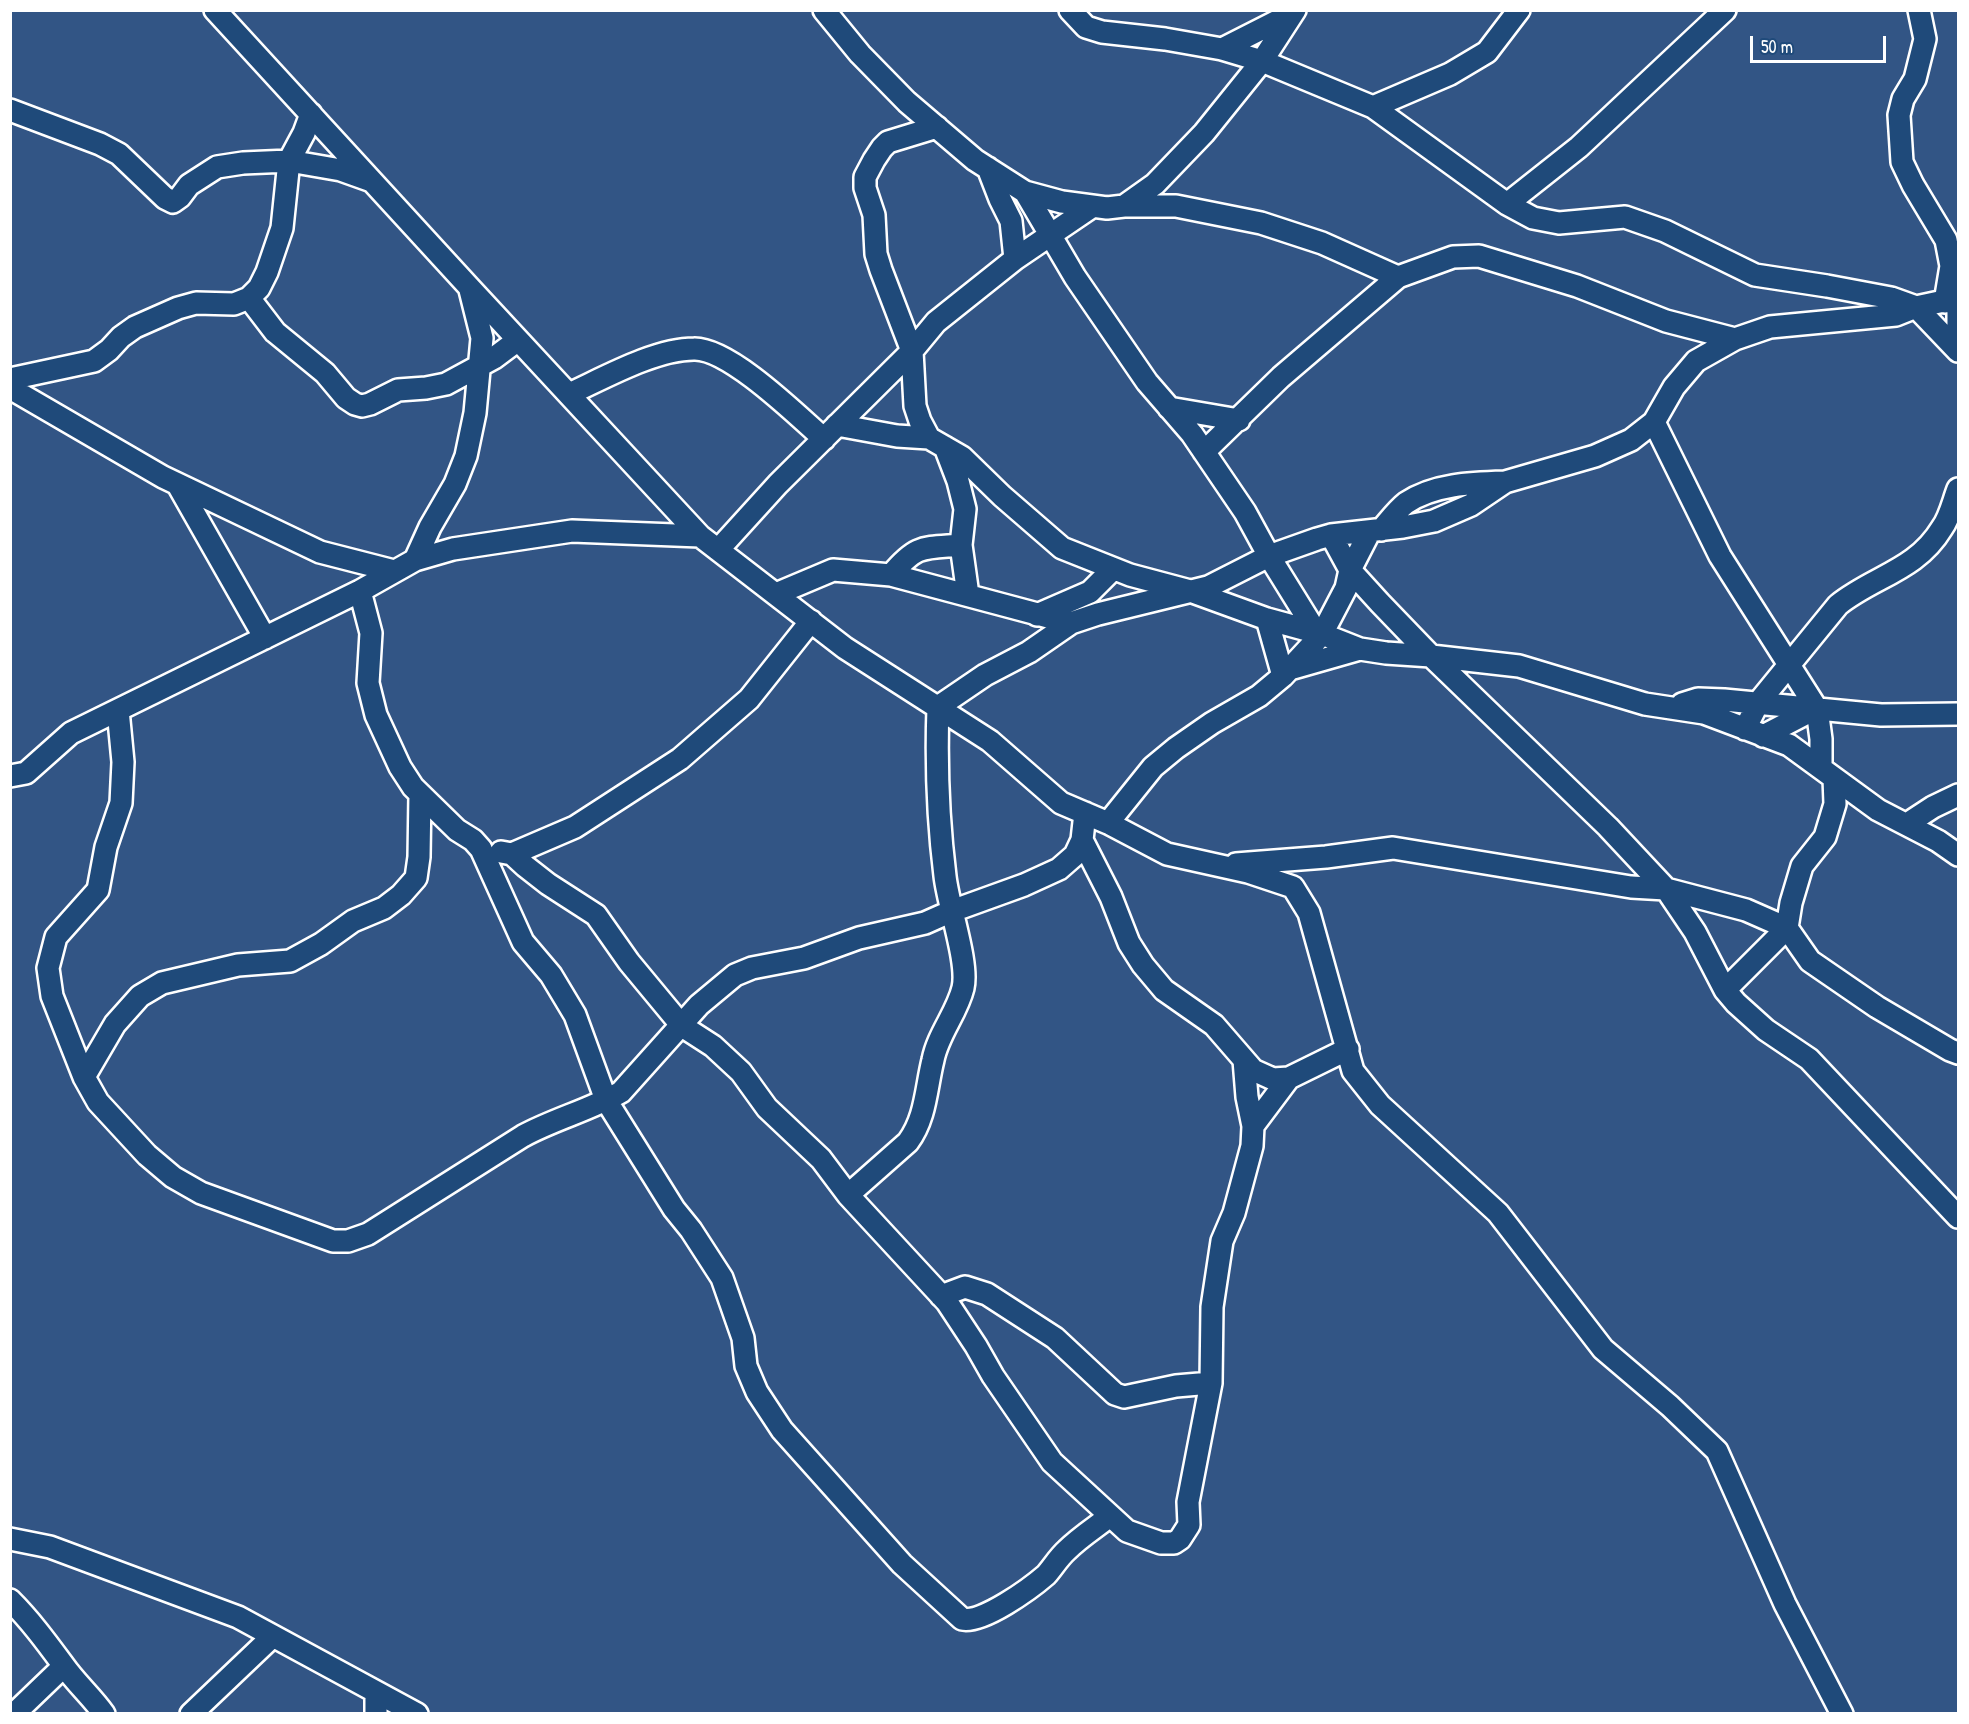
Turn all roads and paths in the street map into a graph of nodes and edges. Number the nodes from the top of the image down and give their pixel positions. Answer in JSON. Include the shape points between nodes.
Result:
{"nodes":[{"id":1,"x":215,"y":10,"type":"edge"},
{"id":2,"x":824,"y":10,"type":"edge"},
{"id":3,"x":1070,"y":10,"type":"edge"},
{"id":4,"x":1519,"y":10,"type":"edge"},
{"id":5,"x":1725,"y":10,"type":"edge"},
{"id":6,"x":1919,"y":10,"type":"edge"},
{"id":7,"x":1294,"y":12,"type":"edge"},
{"id":8,"x":1222,"y":50,"type":"junction"},
{"id":9,"x":1263,"y":61,"type":"junction"},
{"id":10,"x":1373,"y":106,"type":"junction"},
{"id":11,"x":10,"y":110,"type":"edge"},
{"id":12,"x":310,"y":114,"type":"junction"},
{"id":13,"x":937,"y":127,"type":"junction"},
{"id":14,"x":339,"y":145,"type":"junction"},
{"id":15,"x":289,"y":161,"type":"junction"},
{"id":16,"x":320,"y":166,"type":"junction"},
{"id":17,"x":988,"y":168,"type":"junction"},
{"id":18,"x":373,"y":181,"type":"junction"},
{"id":19,"x":1025,"y":192,"type":"junction"},
{"id":20,"x":1507,"y":204,"type":"junction"},
{"id":21,"x":1093,"y":206,"type":"junction"},
{"id":22,"x":1124,"y":206,"type":"junction"},
{"id":23,"x":1051,"y":236,"type":"junction"},
{"id":24,"x":1015,"y":259,"type":"junction"},
{"id":25,"x":1398,"y":277,"type":"junction"},
{"id":26,"x":470,"y":288,"type":"junction"},
{"id":27,"x":249,"y":298,"type":"junction"},
{"id":28,"x":1955,"y":299,"type":"edge"},
{"id":29,"x":1916,"y":308,"type":"junction"},
{"id":30,"x":1959,"y":329,"type":"edge"},
{"id":31,"x":1735,"y":339,"type":"junction"},
{"id":32,"x":518,"y":340,"type":"junction"},
{"id":33,"x":912,"y":351,"type":"junction"},
{"id":34,"x":1959,"y":351,"type":"edge"},
{"id":35,"x":481,"y":366,"type":"junction"},
{"id":36,"x":10,"y":379,"type":"edge"},
{"id":37,"x":10,"y":388,"type":"edge"},
{"id":38,"x":569,"y":394,"type":"junction"},
{"id":39,"x":1169,"y":408,"type":"junction"},
{"id":40,"x":1239,"y":420,"type":"junction"},
{"id":41,"x":1654,"y":422,"type":"junction"},
{"id":42,"x":831,"y":432,"type":"junction"},
{"id":43,"x":937,"y":443,"type":"junction"},
{"id":44,"x":1204,"y":452,"type":"junction"},
{"id":45,"x":1505,"y":482,"type":"junction"},
{"id":46,"x":178,"y":485,"type":"junction"},
{"id":47,"x":992,"y":486,"type":"junction"},
{"id":48,"x":1959,"y":489,"type":"edge"},
{"id":49,"x":964,"y":509,"type":"junction"},
{"id":50,"x":1375,"y":531,"type":"junction"},
{"id":51,"x":1332,"y":535,"type":"junction"},
{"id":52,"x":700,"y":536,"type":"junction"},
{"id":53,"x":961,"y":545,"type":"junction"},
{"id":54,"x":718,"y":550,"type":"junction"},
{"id":55,"x":1269,"y":556,"type":"junction"},
{"id":56,"x":415,"y":560,"type":"junction"},
{"id":57,"x":1350,"y":570,"type":"junction"},
{"id":58,"x":394,"y":571,"type":"junction"},
{"id":59,"x":1122,"y":572,"type":"junction"},
{"id":60,"x":891,"y":575,"type":"junction"},
{"id":61,"x":360,"y":591,"type":"junction"},
{"id":62,"x":1190,"y":591,"type":"junction"},
{"id":63,"x":776,"y":594,"type":"junction"},
{"id":64,"x":968,"y":595,"type":"junction"},
{"id":65,"x":1130,"y":606,"type":"junction"},
{"id":66,"x":1037,"y":615,"type":"junction"},
{"id":67,"x":1267,"y":619,"type":"junction"},
{"id":68,"x":811,"y":621,"type":"junction"},
{"id":69,"x":1071,"y":623,"type":"junction"},
{"id":70,"x":1319,"y":633,"type":"junction"},
{"id":71,"x":265,"y":638,"type":"junction"},
{"id":72,"x":1360,"y":649,"type":"junction"},
{"id":73,"x":1431,"y":656,"type":"junction"},
{"id":74,"x":1790,"y":666,"type":"junction"},
{"id":75,"x":1287,"y":673,"type":"junction"},
{"id":76,"x":1758,"y":703,"type":"junction"},
{"id":77,"x":938,"y":707,"type":"junction"},
{"id":78,"x":1670,"y":707,"type":"junction"},
{"id":79,"x":1816,"y":709,"type":"junction"},
{"id":80,"x":118,"y":710,"type":"junction"},
{"id":81,"x":1959,"y":714,"type":"edge"},
{"id":82,"x":1754,"y":732,"type":"junction"},
{"id":83,"x":1827,"y":773,"type":"junction"},
{"id":84,"x":10,"y":776,"type":"edge"},
{"id":85,"x":420,"y":794,"type":"junction"},
{"id":86,"x":1959,"y":795,"type":"edge"},
{"id":87,"x":1085,"y":813,"type":"junction"},
{"id":88,"x":1108,"y":823,"type":"junction"},
{"id":89,"x":1907,"y":824,"type":"junction"},
{"id":90,"x":420,"y":826,"type":"junction"},
{"id":91,"x":465,"y":835,"type":"junction"},
{"id":92,"x":1082,"y":840,"type":"junction"},
{"id":93,"x":1959,"y":855,"type":"edge"},
{"id":94,"x":500,"y":857,"type":"junction"},
{"id":95,"x":1217,"y":866,"type":"junction"},
{"id":96,"x":1666,"y":889,"type":"junction"},
{"id":97,"x":952,"y":911,"type":"junction"},
{"id":98,"x":1787,"y":928,"type":"junction"},
{"id":99,"x":1725,"y":990,"type":"junction"},
{"id":100,"x":660,"y":999,"type":"junction"},
{"id":101,"x":699,"y":1005,"type":"junction"},
{"id":102,"x":682,"y":1026,"type":"junction"},
{"id":103,"x":713,"y":1046,"type":"junction"},
{"id":104,"x":1348,"y":1049,"type":"junction"},
{"id":105,"x":1959,"y":1053,"type":"edge"},
{"id":106,"x":1244,"y":1060,"type":"junction"},
{"id":107,"x":84,"y":1077,"type":"junction"},
{"id":108,"x":1289,"y":1078,"type":"junction"},
{"id":109,"x":606,"y":1100,"type":"junction"},
{"id":110,"x":1253,"y":1126,"type":"junction"},
{"id":111,"x":848,"y":1195,"type":"junction"},
{"id":112,"x":1959,"y":1217,"type":"edge"},
{"id":113,"x":941,"y":1296,"type":"junction"},
{"id":114,"x":1211,"y":1383,"type":"junction"},
{"id":115,"x":1110,"y":1516,"type":"junction"},
{"id":116,"x":10,"y":1539,"type":"edge"},
{"id":117,"x":14,"y":1610,"type":"edge"},
{"id":118,"x":273,"y":1636,"type":"junction"},
{"id":119,"x":64,"y":1666,"type":"junction"},
{"id":120,"x":376,"y":1692,"type":"junction"},
{"id":121,"x":14,"y":1713,"type":"edge"},
{"id":122,"x":104,"y":1713,"type":"edge"},
{"id":123,"x":191,"y":1713,"type":"edge"},
{"id":124,"x":376,"y":1713,"type":"edge"},
{"id":125,"x":417,"y":1713,"type":"edge"},
{"id":126,"x":1842,"y":1713,"type":"edge"}],
"edges":[{"from":1,"to":12,"type":"street"},
{"from":2,"to":13,"type":"street","via":[[860,54]]},
{"from":3,"to":8,"type":"street","via":[[1086,27],[1102,32]]},
{"from":4,"to":10,"type":"street","via":[[1486,52],[1450,74]]},
{"from":5,"to":20,"type":"street","via":[[1579,147]]},
{"from":6,"to":28,"type":"street","via":[[1925,39],[1899,116],[1902,162],[1946,240]]},
{"from":7,"to":8,"type":"street"},
{"from":7,"to":9,"type":"street"},
{"from":8,"to":9,"type":"street"},
{"from":9,"to":10,"type":"street"},
{"from":9,"to":22,"type":"street","via":[[1204,133],[1155,184]]},
{"from":10,"to":20,"type":"street"},
{"from":11,"to":15,"type":"street","via":[[119,154],[173,202],[189,185],[217,167]]},
{"from":12,"to":14,"type":"street"},
{"from":12,"to":15,"type":"street"},
{"from":13,"to":17,"type":"street"},
{"from":13,"to":33,"type":"street","via":[[888,142],[865,177],[864,188],[876,222],[876,254]]},
{"from":14,"to":16,"type":"street"},
{"from":14,"to":18,"type":"street"},
{"from":15,"to":16,"type":"street"},
{"from":15,"to":27,"type":"street","via":[[282,228],[267,272]]},
{"from":16,"to":18,"type":"street"},
{"from":17,"to":19,"type":"street"},
{"from":17,"to":24,"type":"street","via":[[1011,221]]},
{"from":18,"to":26,"type":"street"},
{"from":19,"to":21,"type":"street"},
{"from":19,"to":23,"type":"street"},
{"from":20,"to":29,"type":"street","via":[[1533,218],[1559,223],[1625,217],[1665,231],[1755,274],[1891,298]]},
{"from":21,"to":22,"type":"street"},
{"from":21,"to":23,"type":"street"},
{"from":22,"to":25,"type":"street","via":[[1176,206],[1261,224],[1322,243]]},
{"from":23,"to":24,"type":"street"},
{"from":23,"to":39,"type":"street","via":[[1147,382]]},
{"from":24,"to":33,"type":"street","via":[[936,322]]},
{"from":25,"to":31,"type":"street","via":[[1453,257],[1479,256],[1577,286],[1666,321]]},
{"from":25,"to":40,"type":"street","via":[[1281,377]]},
{"from":26,"to":32,"type":"street"},
{"from":26,"to":35,"type":"street","via":[[482,338]]},
{"from":27,"to":35,"type":"street","via":[[275,332],[355,404],[370,404],[398,390],[446,384]]},
{"from":27,"to":36,"type":"street","via":[[234,304],[196,303],[178,308],[135,327],[94,361]]},
{"from":28,"to":29,"type":"street"},
{"from":28,"to":30,"type":"street"},
{"from":29,"to":31,"type":"street","via":[[1896,315],[1770,327]]},
{"from":29,"to":34,"type":"street"},
{"from":31,"to":41,"type":"street","via":[[1696,361],[1674,387]]},
{"from":32,"to":35,"type":"street"},
{"from":32,"to":38,"type":"street"},
{"from":33,"to":42,"type":"street"},
{"from":33,"to":43,"type":"street","via":[[915,406]]},
{"from":35,"to":56,"type":"street","via":[[466,456]]},
{"from":37,"to":46,"type":"street"},
{"from":38,"to":42,"type":"street","via":[[661,355],[694,349],[713,352]]},
{"from":38,"to":52,"type":"street"},
{"from":39,"to":40,"type":"street"},
{"from":39,"to":44,"type":"street"},
{"from":40,"to":44,"type":"street"},
{"from":41,"to":45,"type":"street","via":[[1631,440],[1595,456]]},
{"from":41,"to":74,"type":"street","via":[[1720,555]]},
{"from":42,"to":43,"type":"street"},
{"from":42,"to":54,"type":"street"},
{"from":43,"to":47,"type":"street","via":[[962,457]]},
{"from":43,"to":49,"type":"street","via":[[958,481]]},
{"from":44,"to":55,"type":"street"},
{"from":45,"to":50,"type":"street","via":[[1472,505],[1434,520]]},
{"from":45,"to":50,"type":"street","via":[[1429,491],[1405,504]]},
{"from":46,"to":58,"type":"street","via":[[320,552]]},
{"from":46,"to":71,"type":"street"},
{"from":47,"to":49,"type":"street"},
{"from":47,"to":59,"type":"street","via":[[1062,548]]},
{"from":48,"to":74,"type":"street","via":[[1943,528],[1925,551],[1838,605]]},
{"from":49,"to":53,"type":"street"},
{"from":50,"to":51,"type":"street"},
{"from":50,"to":57,"type":"street"},
{"from":51,"to":55,"type":"street"},
{"from":51,"to":57,"type":"street"},
{"from":52,"to":54,"type":"street"},
{"from":52,"to":56,"type":"street","via":[[572,531],[453,549]]},
{"from":53,"to":60,"type":"street","via":[[914,551]]},
{"from":53,"to":64,"type":"street"},
{"from":54,"to":63,"type":"street"},
{"from":55,"to":62,"type":"street","via":[[1208,587]]},
{"from":55,"to":70,"type":"street"},
{"from":56,"to":58,"type":"street"},
{"from":57,"to":70,"type":"street","via":[[1346,588]]},
{"from":57,"to":73,"type":"street"},
{"from":58,"to":61,"type":"street"},
{"from":59,"to":62,"type":"street"},
{"from":59,"to":65,"type":"street"},
{"from":59,"to":66,"type":"street","via":[[1090,592]]},
{"from":60,"to":63,"type":"street","via":[[833,570]]},
{"from":60,"to":64,"type":"street"},
{"from":61,"to":71,"type":"street"},
{"from":61,"to":85,"type":"street","via":[[371,633],[368,683],[376,716],[400,767]]},
{"from":62,"to":65,"type":"street"},
{"from":62,"to":67,"type":"street"},
{"from":63,"to":68,"type":"street"},
{"from":64,"to":66,"type":"street"},
{"from":65,"to":69,"type":"street"},
{"from":66,"to":69,"type":"street"},
{"from":67,"to":70,"type":"street"},
{"from":67,"to":75,"type":"street"},
{"from":68,"to":77,"type":"street","via":[[845,648]]},
{"from":68,"to":94,"type":"street","via":[[749,699],[680,759],[575,827]]},
{"from":69,"to":77,"type":"street"},
{"from":70,"to":72,"type":"street"},
{"from":70,"to":75,"type":"street"},
{"from":71,"to":80,"type":"street"},
{"from":72,"to":73,"type":"street"},
{"from":72,"to":75,"type":"street"},
{"from":73,"to":78,"type":"street","via":[[1519,666],[1646,704]]},
{"from":73,"to":96,"type":"street","via":[[1608,827]]},
{"from":74,"to":76,"type":"street"},
{"from":74,"to":79,"type":"street"},
{"from":75,"to":88,"type":"street","via":[[1153,767]]},
{"from":76,"to":78,"type":"street","via":[[1698,699]]},
{"from":76,"to":79,"type":"street"},
{"from":76,"to":82,"type":"street"},
{"from":77,"to":87,"type":"street","via":[[990,741],[1061,803]]},
{"from":77,"to":97,"type":"street","via":[[936,759],[945,878]]},
{"from":78,"to":82,"type":"street","via":[[1704,713]]},
{"from":79,"to":81,"type":"street","via":[[1881,715]]},
{"from":79,"to":82,"type":"street"},
{"from":79,"to":83,"type":"street"},
{"from":80,"to":84,"type":"street","via":[[71,733],[26,772]]},
{"from":80,"to":107,"type":"street","via":[[123,762],[121,803],[106,847],[98,890],[56,938],[48,968],[52,996]]},
{"from":82,"to":83,"type":"street","via":[[1789,746]]},
{"from":83,"to":89,"type":"street","via":[[1878,810]]},
{"from":83,"to":98,"type":"street","via":[[1835,804],[1825,837],[1802,866]]},
{"from":85,"to":90,"type":"street"},
{"from":85,"to":91,"type":"street"},
{"from":86,"to":89,"type":"street"},
{"from":87,"to":88,"type":"street"},
{"from":87,"to":92,"type":"street"},
{"from":88,"to":95,"type":"street","via":[[1167,854]]},
{"from":89,"to":93,"type":"street"},
{"from":90,"to":91,"type":"street"},
{"from":90,"to":107,"type":"street","via":[[416,878],[384,908],[353,921],[290,961],[238,965],[162,983],[140,996],[115,1024]]},
{"from":91,"to":94,"type":"street"},
{"from":92,"to":97,"type":"street","via":[[1075,855],[1059,869]]},
{"from":92,"to":106,"type":"street","via":[[1129,944],[1143,965],[1164,990],[1214,1025]]},
{"from":94,"to":100,"type":"street","via":[[525,866],[596,915]]},
{"from":94,"to":109,"type":"street","via":[[523,942],[551,975],[575,1016]]},
{"from":95,"to":96,"type":"street","via":[[1393,848]]},
{"from":95,"to":104,"type":"street","via":[[1293,887],[1309,913]]},
{"from":96,"to":98,"type":"street","via":[[1746,910]]},
{"from":96,"to":99,"type":"street","via":[[1695,932]]},
{"from":97,"to":101,"type":"street","via":[[925,923],[859,938],[804,958],[752,968],[735,975]]},
{"from":97,"to":111,"type":"street","via":[[963,966],[963,987],[933,1057],[916,1132]]},
{"from":98,"to":99,"type":"street"},
{"from":98,"to":105,"type":"street","via":[[1810,961],[1877,1007]]},
{"from":99,"to":112,"type":"street","via":[[1766,1030],[1809,1059]]},
{"from":100,"to":101,"type":"street"},
{"from":100,"to":102,"type":"street"},
{"from":101,"to":102,"type":"street"},
{"from":101,"to":103,"type":"street"},
{"from":102,"to":103,"type":"street"},
{"from":102,"to":109,"type":"street","via":[[621,1092]]},
{"from":103,"to":111,"type":"street","via":[[741,1072],[767,1108],[821,1160]]},
{"from":104,"to":108,"type":"street"},
{"from":104,"to":126,"type":"street","via":[[1353,1071],[1380,1106],[1498,1213],[1603,1349],[1717,1451],[1785,1604]]},
{"from":106,"to":108,"type":"street","via":[[1253,1070],[1273,1079]]},
{"from":106,"to":110,"type":"street"},
{"from":107,"to":109,"type":"street","via":[[98,1102],[173,1177],[201,1193],[333,1241],[368,1234],[533,1130]]},
{"from":108,"to":110,"type":"street"},
{"from":109,"to":115,"type":"street","via":[[722,1278],[743,1338],[751,1381],[782,1431],[902,1564],[962,1619],[982,1616],[1013,1600]]},
{"from":110,"to":114,"type":"street","via":[[1252,1146],[1234,1213],[1222,1241],[1212,1307]]},
{"from":111,"to":113,"type":"street"},
{"from":113,"to":114,"type":"street","via":[[965,1287],[987,1294],[1055,1338],[1115,1394],[1124,1397]]},
{"from":113,"to":115,"type":"street","via":[[1052,1462]]},
{"from":114,"to":115,"type":"street","via":[[1188,1502],[1189,1525],[1180,1539],[1161,1543],[1127,1531]]},
{"from":116,"to":118,"type":"street","via":[[61,1551],[238,1617]]},
{"from":117,"to":119,"type":"street","via":[[52,1647]]},
{"from":118,"to":120,"type":"street"},
{"from":118,"to":123,"type":"street"},
{"from":119,"to":121,"type":"street"},
{"from":119,"to":122,"type":"street"},
{"from":120,"to":124,"type":"street"},
{"from":120,"to":125,"type":"street"}]}
